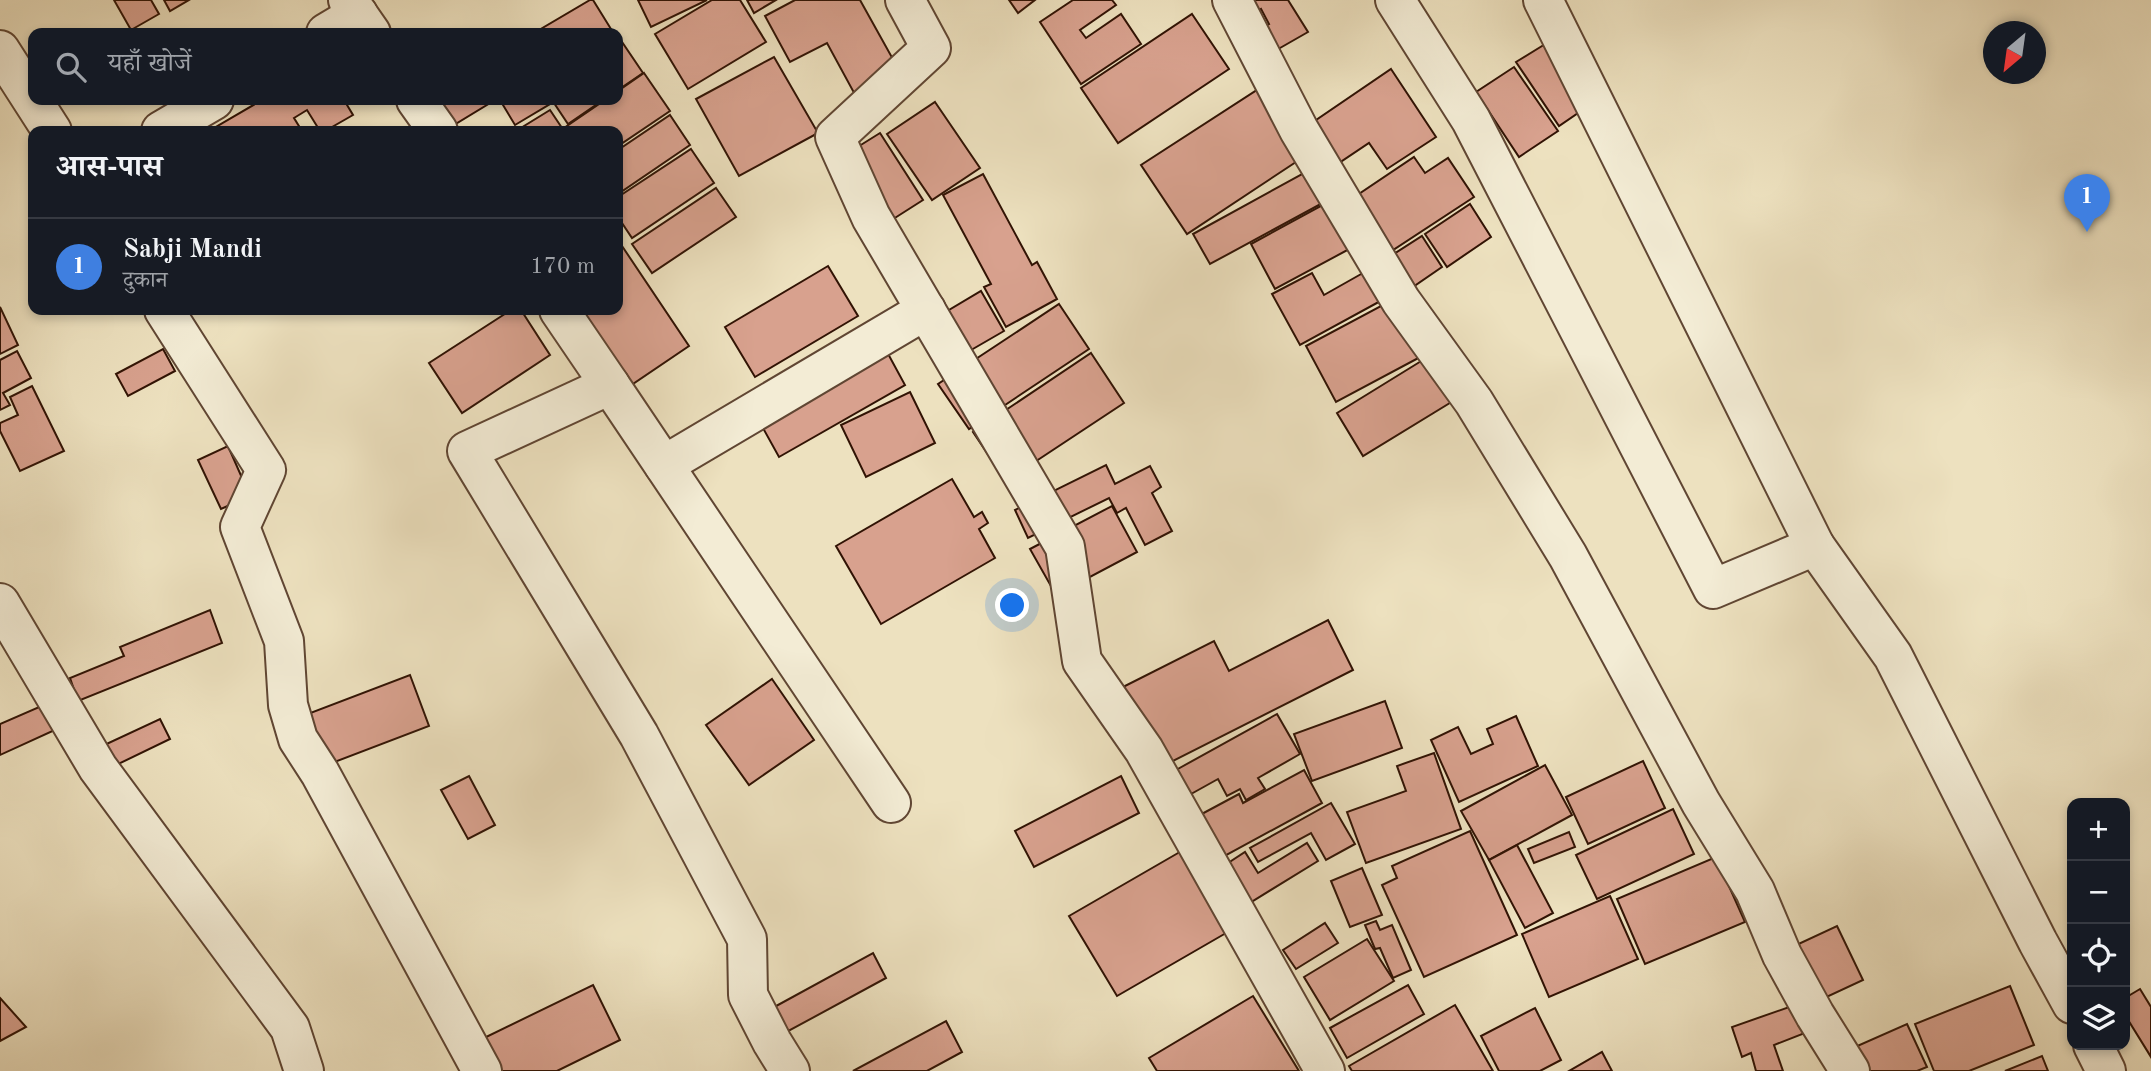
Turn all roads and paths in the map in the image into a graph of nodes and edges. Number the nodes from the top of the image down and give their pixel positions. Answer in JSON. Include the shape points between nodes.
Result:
{"nodes":[{"id":1,"x":905,"y":0,"type":"edge"},
{"id":2,"x":1233,"y":0,"type":"edge"},
{"id":3,"x":1395,"y":0,"type":"edge"},
{"id":4,"x":1543,"y":0,"type":"edge"},
{"id":5,"x":0,"y":50,"type":"edge"},
{"id":6,"x":28,"y":94,"type":"edge"},
{"id":7,"x":35,"y":105,"type":"edge"},
{"id":8,"x":205,"y":105,"type":"edge"},
{"id":9,"x":420,"y":105,"type":"edge"},
{"id":10,"x":48,"y":126,"type":"edge"},
{"id":11,"x":170,"y":126,"type":"edge"},
{"id":12,"x":434,"y":126,"type":"edge"},
{"id":13,"x":926,"y":310,"type":"junction"},
{"id":14,"x":167,"y":315,"type":"edge"},
{"id":15,"x":562,"y":315,"type":"edge"},
{"id":16,"x":610,"y":385,"type":"junction"},
{"id":17,"x":664,"y":465,"type":"junction"},
{"id":18,"x":1815,"y":546,"type":"junction"},
{"id":19,"x":0,"y":603,"type":"edge"},
{"id":20,"x":891,"y":803,"type":"dead end"},
{"id":21,"x":2067,"y":995,"type":"edge"},
{"id":22,"x":2096,"y":1050,"type":"edge"},
{"id":23,"x":304,"y":1071,"type":"edge"},
{"id":24,"x":482,"y":1071,"type":"edge"},
{"id":25,"x":790,"y":1071,"type":"edge"},
{"id":26,"x":1325,"y":1071,"type":"edge"},
{"id":27,"x":1850,"y":1071,"type":"edge"},
{"id":28,"x":2106,"y":1071,"type":"edge"}],
"edges":[{"from":1,"to":13,"type":"street","via":[[931,48],[835,137],[871,216]]},
{"from":2,"to":27,"type":"street","via":[[1299,130],[1401,301],[1474,402],[1568,556],[1701,803],[1755,891],[1782,955]]},
{"from":3,"to":18,"type":"street","via":[[1471,120],[1713,589]]},
{"from":4,"to":18,"type":"street"},
{"from":5,"to":6,"type":"street"},
{"from":7,"to":10,"type":"street"},
{"from":8,"to":11,"type":"street"},
{"from":9,"to":12,"type":"street"},
{"from":13,"to":17,"type":"street"},
{"from":13,"to":26,"type":"street","via":[[1065,547],[1082,661],[1144,750]]},
{"from":14,"to":24,"type":"street","via":[[265,470],[240,527],[284,641],[288,705],[298,738]]},
{"from":15,"to":16,"type":"street"},
{"from":16,"to":17,"type":"street"},
{"from":16,"to":25,"type":"street","via":[[467,451],[639,736],[747,939],[748,995]]},
{"from":17,"to":20,"type":"street"},
{"from":18,"to":21,"type":"street","via":[[1893,656]]},
{"from":19,"to":23,"type":"street","via":[[98,768],[290,1028]]},
{"from":22,"to":28,"type":"street"}]}
